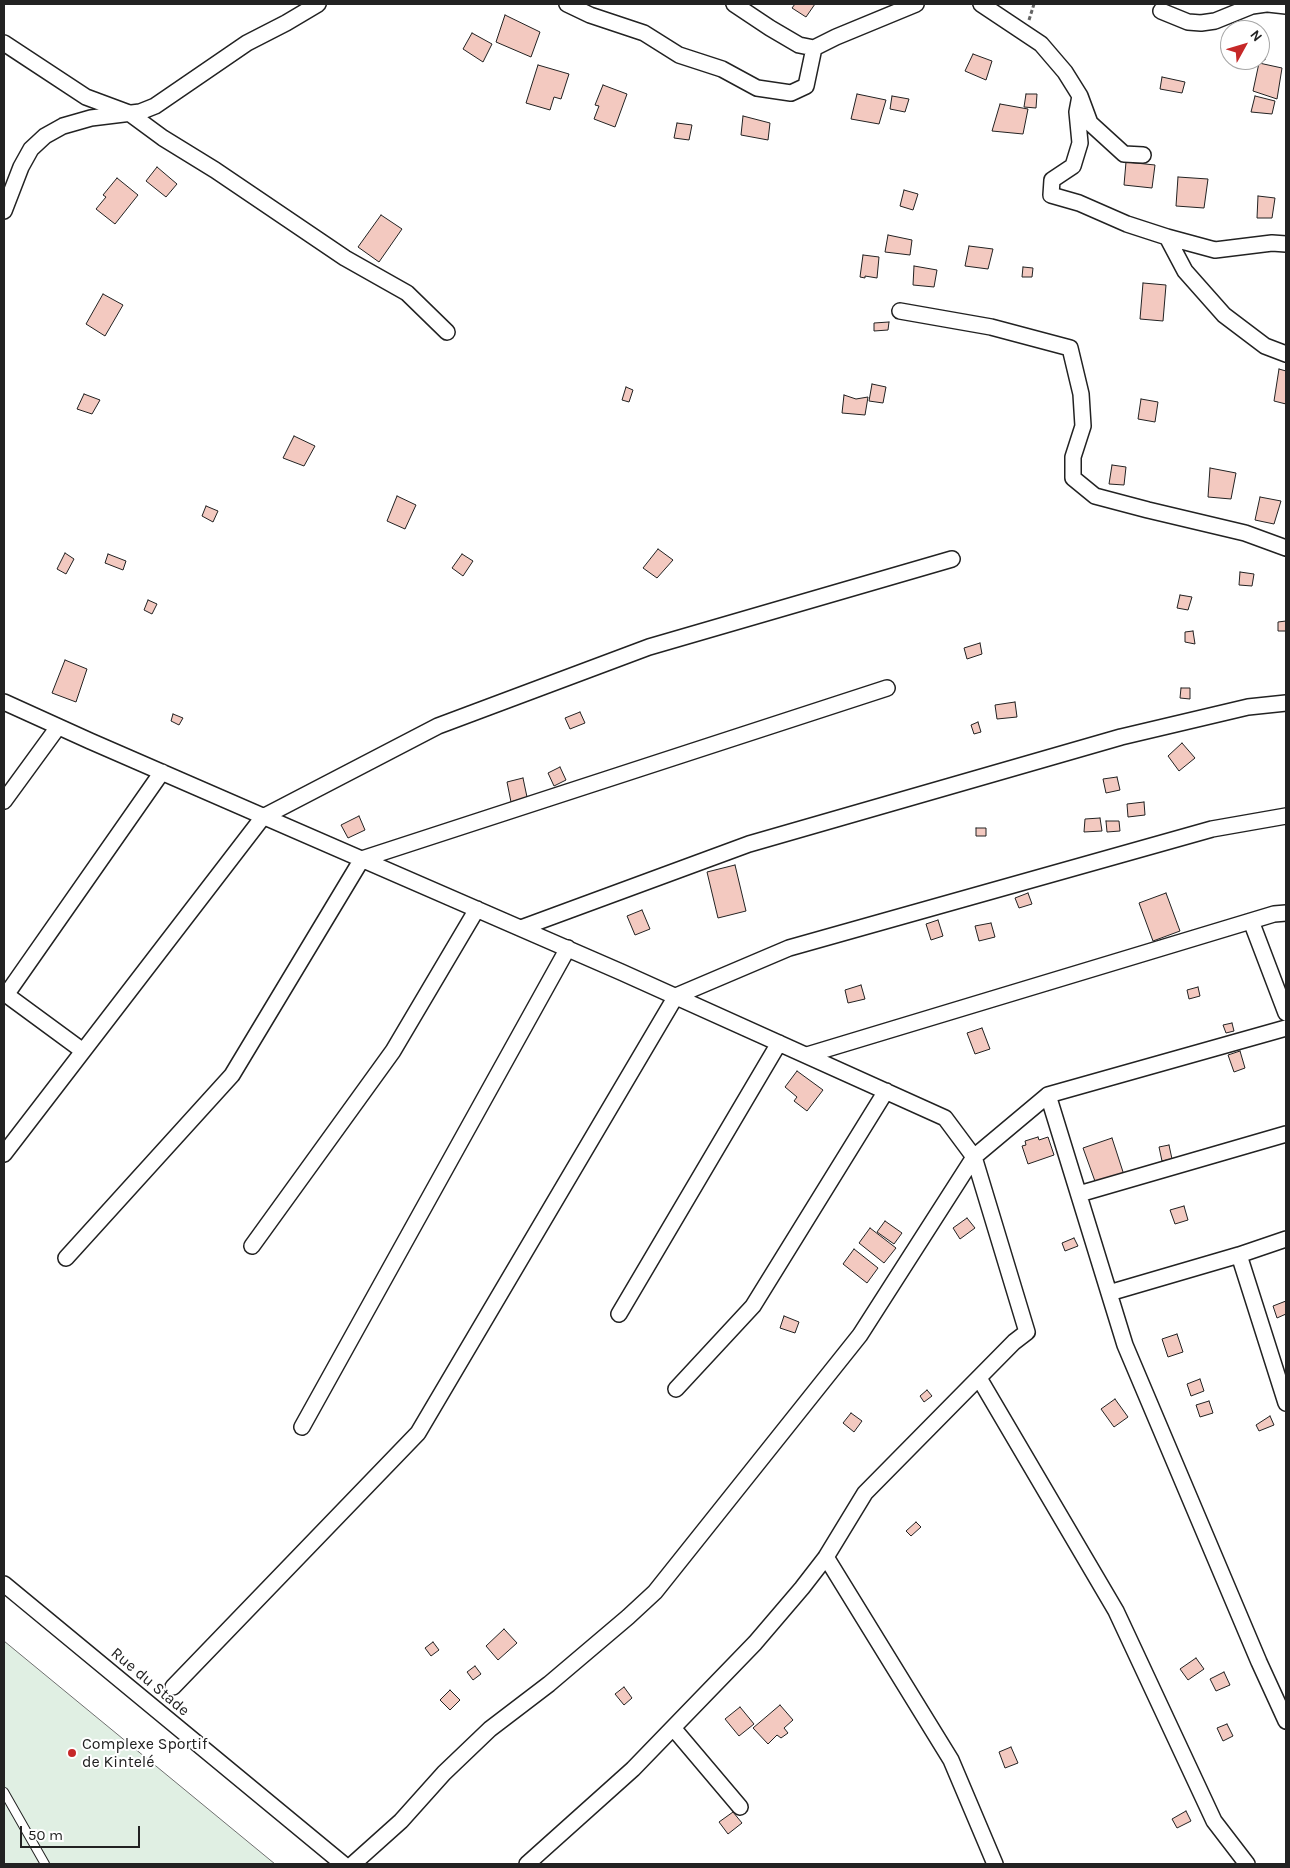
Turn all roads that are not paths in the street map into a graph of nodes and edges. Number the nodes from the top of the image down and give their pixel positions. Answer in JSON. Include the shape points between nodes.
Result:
{"nodes":[{"id":1,"x":318,"y":4,"type":"edge"},
{"id":2,"x":567,"y":4,"type":"edge"},
{"id":3,"x":734,"y":4,"type":"edge"},
{"id":4,"x":916,"y":4,"type":"edge"},
{"id":5,"x":981,"y":4,"type":"edge"},
{"id":6,"x":1267,"y":4,"type":"edge"},
{"id":7,"x":1286,"y":6,"type":"edge"},
{"id":8,"x":1161,"y":11,"type":"dead end"},
{"id":9,"x":4,"y":43,"type":"edge"},
{"id":10,"x":814,"y":48,"type":"junction"},
{"id":11,"x":1080,"y":96,"type":"junction"},
{"id":12,"x":128,"y":113,"type":"junction"},
{"id":13,"x":1144,"y":155,"type":"dead end"},
{"id":14,"x":4,"y":210,"type":"edge"},
{"id":15,"x":1167,"y":237,"type":"junction"},
{"id":16,"x":1286,"y":244,"type":"edge"},
{"id":17,"x":900,"y":311,"type":"dead end"},
{"id":18,"x":447,"y":332,"type":"dead end"},
{"id":19,"x":1286,"y":354,"type":"edge"},
{"id":20,"x":1286,"y":548,"type":"edge"},
{"id":21,"x":952,"y":559,"type":"dead end"},
{"id":22,"x":887,"y":688,"type":"dead end"},
{"id":23,"x":4,"y":702,"type":"edge"},
{"id":24,"x":1286,"y":703,"type":"edge"},
{"id":25,"x":58,"y":727,"type":"junction"},
{"id":26,"x":162,"y":772,"type":"junction"},
{"id":27,"x":4,"y":801,"type":"edge"},
{"id":28,"x":263,"y":816,"type":"junction"},
{"id":29,"x":1286,"y":816,"type":"edge"},
{"id":30,"x":362,"y":859,"type":"junction"},
{"id":31,"x":477,"y":909,"type":"junction"},
{"id":32,"x":1286,"y":913,"type":"edge"},
{"id":33,"x":1251,"y":921,"type":"junction"},
{"id":34,"x":521,"y":928,"type":"junction"},
{"id":35,"x":568,"y":948,"type":"junction"},
{"id":36,"x":5,"y":994,"type":"edge"},
{"id":37,"x":676,"y":996,"type":"junction"},
{"id":38,"x":1286,"y":1013,"type":"edge"},
{"id":39,"x":1286,"y":1028,"type":"edge"},
{"id":40,"x":779,"y":1042,"type":"junction"},
{"id":41,"x":83,"y":1051,"type":"junction"},
{"id":42,"x":808,"y":1055,"type":"junction"},
{"id":43,"x":886,"y":1091,"type":"junction"},
{"id":44,"x":1048,"y":1095,"type":"junction"},
{"id":45,"x":1286,"y":1134,"type":"edge"},
{"id":46,"x":4,"y":1154,"type":"edge"},
{"id":47,"x":974,"y":1157,"type":"junction"},
{"id":48,"x":1079,"y":1194,"type":"junction"},
{"id":49,"x":1286,"y":1239,"type":"edge"},
{"id":50,"x":252,"y":1246,"type":"dead end"},
{"id":51,"x":1239,"y":1255,"type":"junction"},
{"id":52,"x":66,"y":1258,"type":"dead end"},
{"id":53,"x":1109,"y":1293,"type":"junction"},
{"id":54,"x":619,"y":1314,"type":"dead end"},
{"id":55,"x":979,"y":1378,"type":"junction"},
{"id":56,"x":676,"y":1389,"type":"dead end"},
{"id":57,"x":1286,"y":1403,"type":"edge"},
{"id":58,"x":302,"y":1427,"type":"dead end"},
{"id":59,"x":826,"y":1557,"type":"junction"},
{"id":60,"x":4,"y":1584,"type":"edge"},
{"id":61,"x":173,"y":1687,"type":"dead end"},
{"id":62,"x":1286,"y":1721,"type":"edge"},
{"id":63,"x":674,"y":1729,"type":"junction"},
{"id":64,"x":4,"y":1792,"type":"edge"},
{"id":65,"x":740,"y":1807,"type":"dead end"},
{"id":66,"x":45,"y":1864,"type":"edge"},
{"id":67,"x":343,"y":1864,"type":"edge"},
{"id":68,"x":353,"y":1864,"type":"edge"},
{"id":69,"x":527,"y":1864,"type":"edge"},
{"id":70,"x":995,"y":1864,"type":"edge"},
{"id":71,"x":1246,"y":1864,"type":"edge"}],
"edges":[{"from":1,"to":12,"type":"street","via":[[247,42],[155,106]]},
{"from":2,"to":10,"type":"street","via":[[644,33],[679,55],[722,70],[758,88],[791,93],[806,86]]},
{"from":3,"to":10,"type":"street","via":[[799,45]]},
{"from":4,"to":10,"type":"street"},
{"from":5,"to":11,"type":"street","via":[[1041,44],[1066,72]]},
{"from":6,"to":7,"type":"street"},
{"from":6,"to":8,"type":"street","via":[[1201,23],[1188,22]]},
{"from":9,"to":12,"type":"street","via":[[86,97]]},
{"from":11,"to":13,"type":"street","via":[[1090,123],[1117,148],[1124,154]]},
{"from":11,"to":15,"type":"street","via":[[1077,112],[1080,142],[1074,166],[1052,180],[1051,195]]},
{"from":12,"to":14,"type":"street","via":[[91,118],[63,126],[45,136],[31,149],[21,167]]},
{"from":12,"to":18,"type":"street","via":[[345,258],[407,293]]},
{"from":15,"to":16,"type":"street","via":[[1215,250]]},
{"from":15,"to":19,"type":"street","via":[[1185,271],[1224,315],[1265,346]]},
{"from":17,"to":20,"type":"street","via":[[991,327],[1070,348],[1081,394],[1083,426],[1073,457],[1073,478],[1095,496],[1245,533]]},
{"from":21,"to":28,"type":"street","via":[[649,647],[438,726]]},
{"from":22,"to":30,"type":"street"},
{"from":23,"to":25,"type":"street"},
{"from":24,"to":34,"type":"street","via":[[1248,708],[1122,737],[749,844]]},
{"from":25,"to":26,"type":"street"},
{"from":25,"to":27,"type":"street"},
{"from":26,"to":28,"type":"street"},
{"from":26,"to":36,"type":"street"},
{"from":28,"to":30,"type":"street"},
{"from":28,"to":41,"type":"street"},
{"from":29,"to":37,"type":"street","via":[[1212,829],[789,948]]},
{"from":30,"to":31,"type":"street"},
{"from":30,"to":52,"type":"street","via":[[232,1075]]},
{"from":31,"to":34,"type":"street"},
{"from":31,"to":50,"type":"street","via":[[393,1051]]},
{"from":32,"to":33,"type":"street"},
{"from":33,"to":38,"type":"street"},
{"from":33,"to":42,"type":"street"},
{"from":34,"to":35,"type":"street"},
{"from":35,"to":37,"type":"street"},
{"from":35,"to":58,"type":"street"},
{"from":36,"to":41,"type":"street"},
{"from":37,"to":40,"type":"street"},
{"from":37,"to":61,"type":"street","via":[[418,1433]]},
{"from":39,"to":44,"type":"street"},
{"from":40,"to":42,"type":"street"},
{"from":40,"to":54,"type":"street"},
{"from":41,"to":46,"type":"street"},
{"from":42,"to":43,"type":"street"},
{"from":43,"to":47,"type":"street","via":[[945,1118]]},
{"from":43,"to":56,"type":"street","via":[[753,1306]]},
{"from":44,"to":47,"type":"street"},
{"from":44,"to":48,"type":"street"},
{"from":45,"to":48,"type":"street"},
{"from":47,"to":55,"type":"street","via":[[1027,1332]]},
{"from":47,"to":68,"type":"street","via":[[860,1335],[655,1592],[549,1684],[490,1729]]},
{"from":48,"to":53,"type":"street"},
{"from":49,"to":51,"type":"street"},
{"from":51,"to":53,"type":"street"},
{"from":51,"to":57,"type":"street"},
{"from":53,"to":62,"type":"street","via":[[1125,1345]]},
{"from":55,"to":59,"type":"street","via":[[865,1493]]},
{"from":55,"to":71,"type":"street","via":[[1116,1611],[1214,1821]]},
{"from":59,"to":63,"type":"street","via":[[755,1644]]},
{"from":59,"to":70,"type":"street","via":[[951,1760]]},
{"from":60,"to":67,"type":"street","name":"Rue du Stade"},
{"from":63,"to":65,"type":"street"},
{"from":63,"to":69,"type":"street"},
{"from":64,"to":66,"type":"lane"}]}
